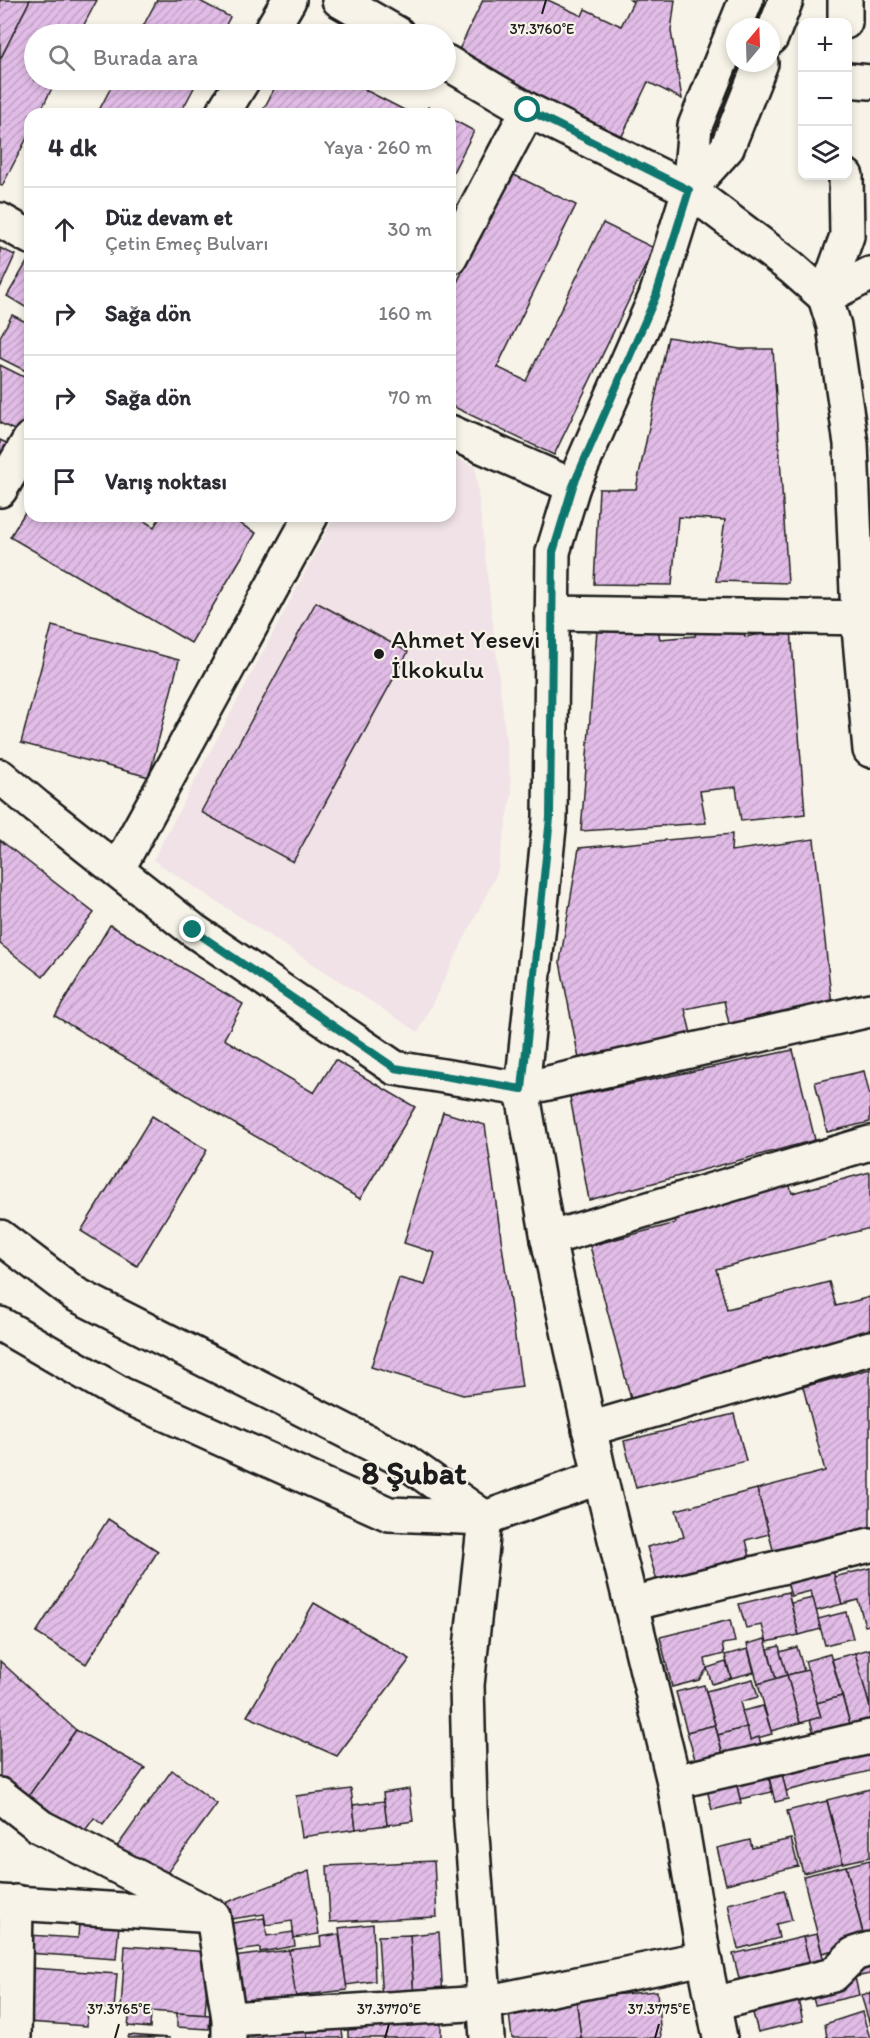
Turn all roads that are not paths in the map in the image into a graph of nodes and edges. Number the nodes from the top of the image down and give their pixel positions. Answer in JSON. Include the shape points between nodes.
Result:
{"nodes":[{"id":1,"x":289,"y":0,"type":"edge"},
{"id":2,"x":339,"y":0,"type":"edge"},
{"id":3,"x":746,"y":0,"type":"edge"},
{"id":4,"x":786,"y":0,"type":"edge"},
{"id":5,"x":845,"y":0,"type":"edge"},
{"id":6,"x":779,"y":18,"type":"edge"},
{"id":7,"x":845,"y":18,"type":"edge"},
{"id":8,"x":275,"y":24,"type":"edge"},
{"id":9,"x":381,"y":24,"type":"edge"},
{"id":10,"x":456,"y":68,"type":"edge"},
{"id":11,"x":757,"y":72,"type":"edge"},
{"id":12,"x":852,"y":80,"type":"edge"},
{"id":13,"x":870,"y":82,"type":"edge"},
{"id":14,"x":237,"y":90,"type":"edge"},
{"id":15,"x":226,"y":108,"type":"edge"},
{"id":16,"x":528,"y":110,"type":"junction"},
{"id":17,"x":846,"y":180,"type":"edge"},
{"id":18,"x":689,"y":190,"type":"junction"},
{"id":19,"x":0,"y":220,"type":"edge"},
{"id":20,"x":24,"y":234,"type":"edge"},
{"id":21,"x":456,"y":246,"type":"edge"},
{"id":22,"x":870,"y":274,"type":"edge"},
{"id":23,"x":825,"y":297,"type":"junction"},
{"id":24,"x":456,"y":435,"type":"edge"},
{"id":25,"x":860,"y":445,"type":"edge"},
{"id":26,"x":24,"y":450,"type":"edge"},
{"id":27,"x":573,"y":486,"type":"junction"},
{"id":28,"x":0,"y":490,"type":"edge"},
{"id":29,"x":308,"y":522,"type":"edge"},
{"id":30,"x":552,"y":613,"type":"junction"},
{"id":31,"x":864,"y":617,"type":"edge"},
{"id":32,"x":870,"y":750,"type":"edge"},
{"id":33,"x":0,"y":776,"type":"edge"},
{"id":34,"x":117,"y":870,"type":"junction"},
{"id":35,"x":870,"y":1010,"type":"edge"},
{"id":36,"x":522,"y":1089,"type":"junction"},
{"id":37,"x":870,"y":1143,"type":"edge"},
{"id":38,"x":0,"y":1237,"type":"edge"},
{"id":39,"x":548,"y":1239,"type":"junction"},
{"id":40,"x":0,"y":1324,"type":"edge"},
{"id":41,"x":870,"y":1348,"type":"edge"},
{"id":42,"x":590,"y":1429,"type":"junction"},
{"id":43,"x":600,"y":1477,"type":"junction"},
{"id":44,"x":485,"y":1518,"type":"junction"},
{"id":45,"x":870,"y":1545,"type":"edge"},
{"id":46,"x":631,"y":1604,"type":"junction"},
{"id":47,"x":870,"y":1737,"type":"edge"},
{"id":48,"x":674,"y":1782,"type":"junction"},
{"id":49,"x":0,"y":1795,"type":"edge"},
{"id":50,"x":8,"y":1902,"type":"edge"},
{"id":51,"x":213,"y":1916,"type":"junction"},
{"id":52,"x":870,"y":1949,"type":"edge"},
{"id":53,"x":704,"y":1958,"type":"junction"},
{"id":54,"x":484,"y":2003,"type":"junction"},
{"id":55,"x":713,"y":2004,"type":"junction"},
{"id":56,"x":229,"y":2029,"type":"edge"},
{"id":57,"x":14,"y":2038,"type":"edge"},
{"id":58,"x":487,"y":2038,"type":"edge"},
{"id":59,"x":720,"y":2038,"type":"edge"}],
"edges":[{"from":1,"to":8,"type":"street"},
{"from":2,"to":9,"type":"street"},
{"from":3,"to":18,"type":"street","via":[[695,126]]},
{"from":4,"to":6,"type":"street"},
{"from":5,"to":7,"type":"street"},
{"from":10,"to":16,"type":"street"},
{"from":11,"to":18,"type":"street","via":[[727,148]]},
{"from":12,"to":13,"type":"street"},
{"from":14,"to":15,"type":"street"},
{"from":16,"to":18,"type":"street"},
{"from":16,"to":21,"type":"street"},
{"from":17,"to":23,"type":"street","via":[[847,236]]},
{"from":18,"to":23,"type":"street"},
{"from":18,"to":27,"type":"street","via":[[656,296]]},
{"from":19,"to":20,"type":"street"},
{"from":22,"to":23,"type":"street"},
{"from":23,"to":25,"type":"street"},
{"from":24,"to":27,"type":"street"},
{"from":25,"to":31,"type":"street"},
{"from":26,"to":28,"type":"street"},
{"from":27,"to":30,"type":"street","via":[[553,552]]},
{"from":29,"to":34,"type":"street"},
{"from":30,"to":31,"type":"street"},
{"from":30,"to":36,"type":"street","via":[[550,818]]},
{"from":31,"to":32,"type":"street"},
{"from":33,"to":34,"type":"street"},
{"from":34,"to":36,"type":"street","via":[[193,930],[395,1068]]},
{"from":35,"to":36,"type":"street"},
{"from":36,"to":39,"type":"street"},
{"from":37,"to":39,"type":"street"},
{"from":38,"to":44,"type":"street","via":[[75,1294],[403,1460]]},
{"from":39,"to":42,"type":"street"},
{"from":40,"to":44,"type":"street","via":[[121,1394],[389,1514]]},
{"from":41,"to":42,"type":"street"},
{"from":42,"to":43,"type":"street"},
{"from":43,"to":44,"type":"street"},
{"from":43,"to":46,"type":"street"},
{"from":44,"to":54,"type":"street","via":[[467,1685],[470,1809]]},
{"from":45,"to":46,"type":"street"},
{"from":46,"to":48,"type":"street"},
{"from":47,"to":48,"type":"street"},
{"from":48,"to":53,"type":"street"},
{"from":49,"to":51,"type":"street","via":[[41,1827]]},
{"from":50,"to":51,"type":"street"},
{"from":50,"to":57,"type":"street"},
{"from":51,"to":56,"type":"street"},
{"from":52,"to":55,"type":"street","via":[[854,1954],[833,1975]]},
{"from":53,"to":54,"type":"street"},
{"from":53,"to":55,"type":"street"},
{"from":54,"to":56,"type":"street"},
{"from":54,"to":58,"type":"street"},
{"from":55,"to":59,"type":"street"}]}
